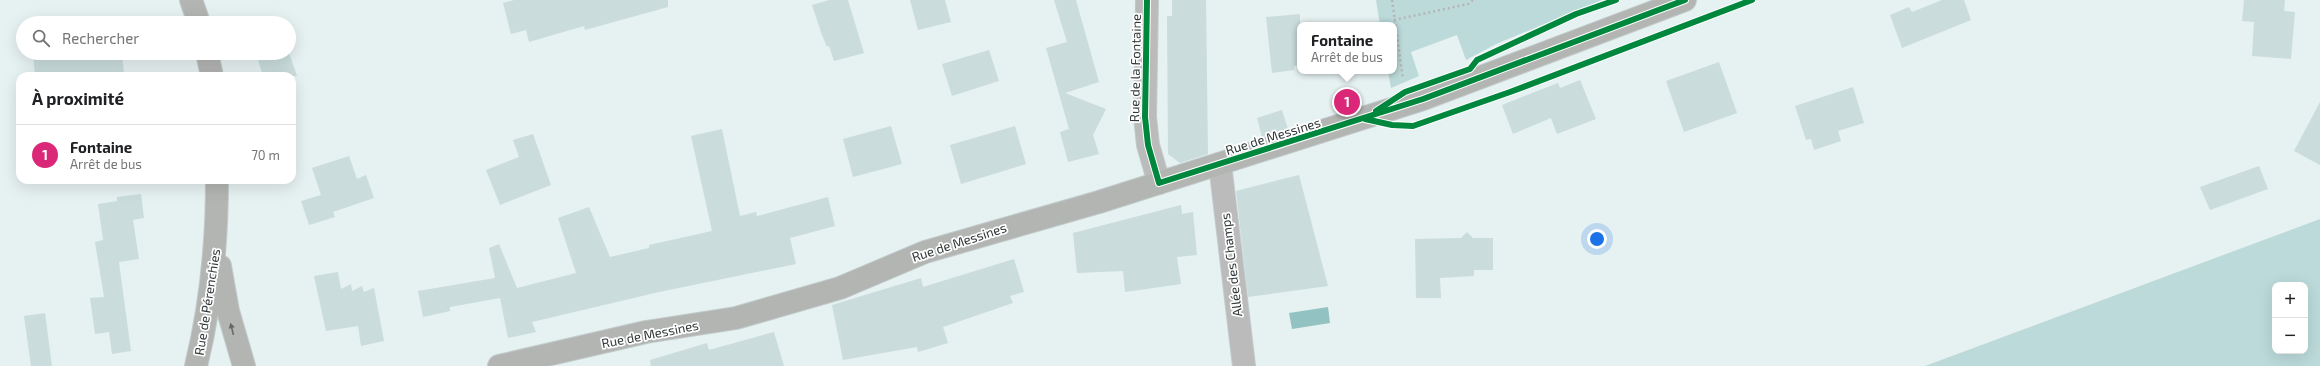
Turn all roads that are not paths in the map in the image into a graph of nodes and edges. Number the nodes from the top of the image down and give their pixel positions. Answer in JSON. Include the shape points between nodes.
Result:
{"nodes":[{"id":1,"x":191,"y":0,"type":"edge"},
{"id":2,"x":1147,"y":0,"type":"edge"},
{"id":3,"x":1685,"y":0,"type":"edge"},
{"id":4,"x":197,"y":16,"type":"edge"},
{"id":5,"x":209,"y":60,"type":"edge"},
{"id":6,"x":211,"y":72,"type":"edge"},
{"id":7,"x":1220,"y":164,"type":"junction"},
{"id":8,"x":217,"y":184,"type":"edge"},
{"id":9,"x":1159,"y":184,"type":"junction"},
{"id":10,"x":216,"y":238,"type":"junction"},
{"id":11,"x":196,"y":366,"type":"edge"},
{"id":12,"x":244,"y":366,"type":"edge"},
{"id":13,"x":499,"y":366,"type":"edge"},
{"id":14,"x":1244,"y":366,"type":"edge"}],
"edges":[{"from":1,"to":4,"type":"main road"},
{"from":2,"to":9,"type":"street","name":"Rue de la Fontaine","via":[[1146,130]]},
{"from":3,"to":7,"type":"main road","name":"Rue de Messines","via":[[1458,87]]},
{"from":5,"to":6,"type":"main road"},
{"from":7,"to":9,"type":"main road","name":"Rue de Messines"},
{"from":7,"to":14,"type":"street","name":"Allée des Champs"},
{"from":8,"to":10,"type":"main road","name":"Rue de Pérenchies"},
{"from":9,"to":13,"type":"main road","name":"Rue de Messines","via":[[925,252],[854,284],[736,318],[646,332]]},
{"from":10,"to":11,"type":"main road","name":"Rue de Pérenchies","via":[[210,290]]},
{"from":12,"to":10,"type":"main road","name":"Rue de Pérenchies","one_way":true,"via":[[228,311]]}]}
